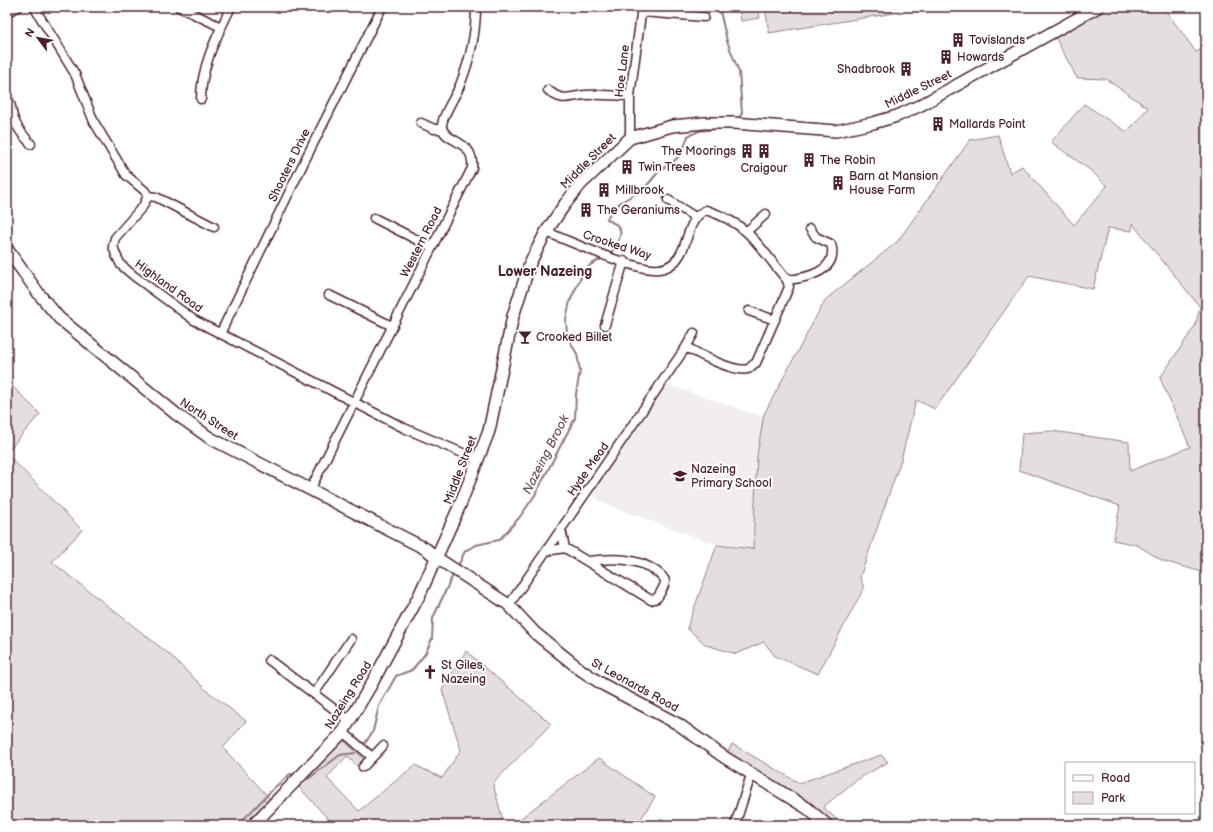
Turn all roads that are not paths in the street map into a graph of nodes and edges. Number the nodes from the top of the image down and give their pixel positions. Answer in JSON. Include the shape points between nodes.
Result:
{"nodes":[{"id":1,"x":18,"y":7,"type":"edge"},
{"id":2,"x":34,"y":7,"type":"edge"},
{"id":3,"x":179,"y":7,"type":"edge"},
{"id":4,"x":232,"y":7,"type":"edge"},
{"id":5,"x":382,"y":7,"type":"edge"},
{"id":6,"x":476,"y":7,"type":"edge"},
{"id":7,"x":1098,"y":7,"type":"edge"},
{"id":8,"x":642,"y":9,"type":"edge"},
{"id":9,"x":679,"y":11,"type":"edge"},
{"id":10,"x":7,"y":12,"type":"edge"},
{"id":11,"x":704,"y":17,"type":"dead end"},
{"id":12,"x":221,"y":27,"type":"junction"},
{"id":13,"x":548,"y":90,"type":"dead end"},
{"id":14,"x":630,"y":96,"type":"junction"},
{"id":15,"x":7,"y":98,"type":"edge"},
{"id":16,"x":201,"y":99,"type":"dead end"},
{"id":17,"x":421,"y":123,"type":"dead end"},
{"id":18,"x":442,"y":129,"type":"junction"},
{"id":19,"x":630,"y":138,"type":"junction"},
{"id":20,"x":31,"y":144,"type":"dead end"},
{"id":21,"x":148,"y":196,"type":"junction"},
{"id":22,"x":668,"y":200,"type":"dead end"},
{"id":23,"x":766,"y":214,"type":"dead end"},
{"id":24,"x":696,"y":217,"type":"junction"},
{"id":25,"x":374,"y":218,"type":"dead end"},
{"id":26,"x":214,"y":227,"type":"dead end"},
{"id":27,"x":810,"y":229,"type":"dead end"},
{"id":28,"x":747,"y":230,"type":"junction"},
{"id":29,"x":546,"y":232,"type":"junction"},
{"id":30,"x":431,"y":247,"type":"junction"},
{"id":31,"x":7,"y":250,"type":"edge"},
{"id":32,"x":624,"y":261,"type":"junction"},
{"id":33,"x":787,"y":280,"type":"junction"},
{"id":34,"x":329,"y":295,"type":"dead end"},
{"id":35,"x":750,"y":311,"type":"dead end"},
{"id":36,"x":775,"y":320,"type":"junction"},
{"id":37,"x":604,"y":325,"type":"dead end"},
{"id":38,"x":392,"y":326,"type":"junction"},
{"id":39,"x":694,"y":333,"type":"dead end"},
{"id":40,"x":220,"y":334,"type":"junction"},
{"id":41,"x":686,"y":347,"type":"junction"},
{"id":42,"x":354,"y":402,"type":"junction"},
{"id":43,"x":479,"y":460,"type":"junction"},
{"id":44,"x":310,"y":490,"type":"junction"},
{"id":45,"x":561,"y":529,"type":"junction"},
{"id":46,"x":565,"y":548,"type":"junction"},
{"id":47,"x":546,"y":551,"type":"junction"},
{"id":48,"x":436,"y":558,"type":"junction"},
{"id":49,"x":589,"y":561,"type":"junction"},
{"id":50,"x":509,"y":604,"type":"junction"},
{"id":51,"x":351,"y":639,"type":"dead end"},
{"id":52,"x":268,"y":660,"type":"dead end"},
{"id":53,"x":314,"y":694,"type":"junction"},
{"id":54,"x":350,"y":721,"type":"junction"},
{"id":55,"x":343,"y":732,"type":"junction"},
{"id":56,"x":383,"y":746,"type":"dead end"},
{"id":57,"x":372,"y":757,"type":"junction"},
{"id":58,"x":363,"y":767,"type":"dead end"},
{"id":59,"x":751,"y":775,"type":"junction"},
{"id":60,"x":253,"y":825,"type":"edge"},
{"id":61,"x":735,"y":825,"type":"edge"},
{"id":62,"x":827,"y":825,"type":"edge"}],
"edges":[{"from":1,"to":10,"type":"street"},
{"from":2,"to":21,"type":"street","via":[[75,74],[94,122],[126,175]]},
{"from":3,"to":12,"type":"street"},
{"from":4,"to":12,"type":"street"},
{"from":5,"to":40,"type":"street","name":"Shooters Drive"},
{"from":6,"to":18,"type":"street","via":[[470,57],[460,86],[442,122]]},
{"from":7,"to":19,"type":"street","name":"Middle Street","via":[[921,105],[873,123],[836,131],[819,131],[704,123],[672,126]]},
{"from":8,"to":9,"type":"street"},
{"from":8,"to":14,"type":"street","name":"Hoe Lane"},
{"from":9,"to":11,"type":"street"},
{"from":12,"to":16,"type":"street","via":[[201,81]]},
{"from":13,"to":14,"type":"street","via":[[556,97],[568,99],[586,95]]},
{"from":14,"to":19,"type":"street","name":"Hoe Lane"},
{"from":15,"to":20,"type":"street","via":[[13,108],[13,118],[18,129]]},
{"from":17,"to":18,"type":"street","via":[[434,129]]},
{"from":18,"to":30,"type":"street","name":"Western Road","via":[[470,152],[473,159],[472,168]]},
{"from":19,"to":29,"type":"street","name":"Middle Street","via":[[581,184]]},
{"from":21,"to":26,"type":"street","via":[[156,197]]},
{"from":21,"to":40,"type":"street","name":"Highland Road","via":[[143,206],[115,238],[113,246],[121,265],[182,312]]},
{"from":22,"to":24,"type":"street"},
{"from":23,"to":28,"type":"street"},
{"from":24,"to":28,"type":"street","via":[[706,210],[720,214]]},
{"from":24,"to":32,"type":"street","name":"Crooked Way","via":[[682,251],[669,266],[653,270]]},
{"from":25,"to":30,"type":"street"},
{"from":27,"to":33,"type":"street","via":[[816,237],[831,244],[833,251],[830,261],[822,271]]},
{"from":28,"to":33,"type":"street"},
{"from":29,"to":32,"type":"street","name":"Crooked Way"},
{"from":29,"to":43,"type":"street","name":"Middle Street","via":[[521,288],[506,344],[489,431]]},
{"from":30,"to":38,"type":"street","name":"Western Road"},
{"from":31,"to":44,"type":"street","name":"North Street","via":[[59,318],[146,391],[210,438]]},
{"from":32,"to":37,"type":"street"},
{"from":33,"to":36,"type":"street","via":[[789,287]]},
{"from":34,"to":38,"type":"street"},
{"from":35,"to":36,"type":"street"},
{"from":36,"to":41,"type":"street","via":[[756,363],[748,369],[711,361]]},
{"from":38,"to":42,"type":"street","name":"Western Road"},
{"from":39,"to":41,"type":"street","name":"Hyde Mead"},
{"from":40,"to":42,"type":"street","name":"Highland Road"},
{"from":41,"to":45,"type":"street","name":"Hyde Mead"},
{"from":42,"to":43,"type":"street","name":"Highland Road","via":[[404,428]]},
{"from":42,"to":44,"type":"street","name":"Western Road"},
{"from":43,"to":48,"type":"street","name":"Middle Street"},
{"from":44,"to":48,"type":"street","name":"North Street","via":[[426,549]]},
{"from":45,"to":46,"type":"street"},
{"from":45,"to":47,"type":"street","name":"Hyde Mead"},
{"from":46,"to":47,"type":"street"},
{"from":46,"to":49,"type":"street"},
{"from":47,"to":50,"type":"street","name":"Hyde Mead"},
{"from":48,"to":50,"type":"street","name":"St Leonards Road"},
{"from":48,"to":54,"type":"street","name":"Nazeing Road","via":[[395,641]]},
{"from":49,"to":49,"type":"street","via":[[651,600],[657,598],[663,588],[665,581],[662,576],[645,564],[624,559]]},
{"from":50,"to":59,"type":"street","name":"St Leonards Road","via":[[535,633],[581,670],[602,684],[668,718]]},
{"from":51,"to":53,"type":"street"},
{"from":52,"to":53,"type":"street"},
{"from":53,"to":54,"type":"street"},
{"from":54,"to":55,"type":"street","name":"Nazeing Road"},
{"from":55,"to":57,"type":"street"},
{"from":55,"to":60,"type":"street","name":"Nazeing Road"},
{"from":56,"to":57,"type":"street"},
{"from":57,"to":58,"type":"street"},
{"from":59,"to":61,"type":"street"},
{"from":59,"to":62,"type":"street","name":"St Leonards Road","via":[[807,808]]}]}
